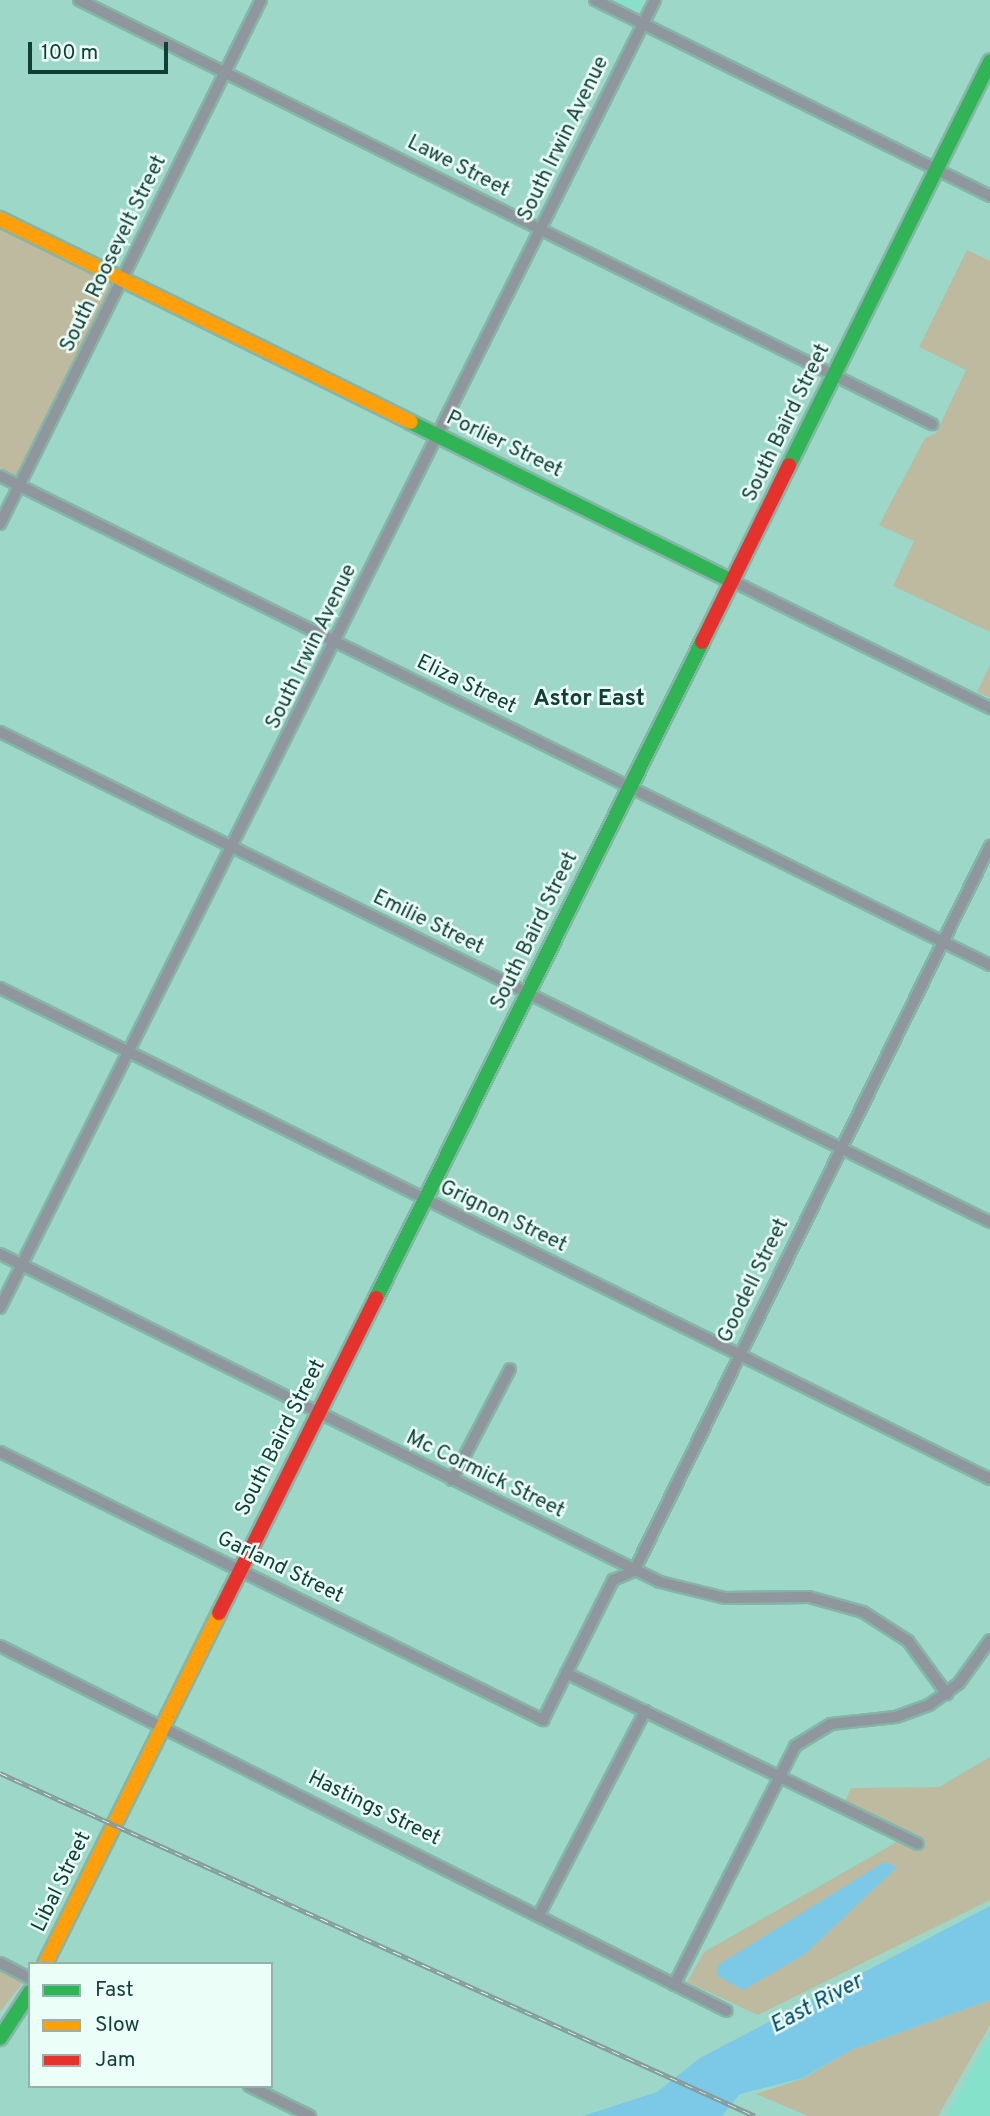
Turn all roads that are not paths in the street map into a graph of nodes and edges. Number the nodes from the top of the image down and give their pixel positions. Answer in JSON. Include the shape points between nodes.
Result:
{"nodes":[{"id":1,"x":79,"y":0,"type":"edge"},
{"id":2,"x":261,"y":0,"type":"edge"},
{"id":3,"x":595,"y":0,"type":"edge"},
{"id":4,"x":654,"y":0,"type":"edge"},
{"id":5,"x":643,"y":24,"type":"junction"},
{"id":6,"x":990,"y":61,"type":"edge"},
{"id":7,"x":226,"y":72,"type":"junction"},
{"id":8,"x":937,"y":169,"type":"junction"},
{"id":9,"x":990,"y":196,"type":"edge"},
{"id":10,"x":0,"y":219,"type":"edge"},
{"id":11,"x":540,"y":230,"type":"junction"},
{"id":12,"x":122,"y":280,"type":"junction"},
{"id":13,"x":834,"y":375,"type":"junction"},
{"id":14,"x":933,"y":424,"type":"dead end"},
{"id":15,"x":438,"y":436,"type":"junction"},
{"id":16,"x":0,"y":476,"type":"edge"},
{"id":17,"x":19,"y":485,"type":"junction"},
{"id":18,"x":0,"y":524,"type":"edge"},
{"id":19,"x":732,"y":581,"type":"junction"},
{"id":20,"x":336,"y":642,"type":"junction"},
{"id":21,"x":990,"y":708,"type":"edge"},
{"id":22,"x":0,"y":732,"type":"edge"},
{"id":23,"x":630,"y":787,"type":"junction"},
{"id":24,"x":990,"y":846,"type":"edge"},
{"id":25,"x":233,"y":848,"type":"junction"},
{"id":26,"x":943,"y":942,"type":"junction"},
{"id":27,"x":990,"y":965,"type":"edge"},
{"id":28,"x":0,"y":988,"type":"edge"},
{"id":29,"x":527,"y":993,"type":"junction"},
{"id":30,"x":130,"y":1052,"type":"junction"},
{"id":31,"x":841,"y":1148,"type":"junction"},
{"id":32,"x":425,"y":1199,"type":"junction"},
{"id":33,"x":990,"y":1222,"type":"edge"},
{"id":34,"x":0,"y":1254,"type":"edge"},
{"id":35,"x":21,"y":1264,"type":"junction"},
{"id":36,"x":0,"y":1308,"type":"edge"},
{"id":37,"x":739,"y":1354,"type":"junction"},
{"id":38,"x":510,"y":1369,"type":"dead end"},
{"id":39,"x":316,"y":1412,"type":"junction"},
{"id":40,"x":0,"y":1452,"type":"edge"},
{"id":41,"x":452,"y":1479,"type":"junction"},
{"id":42,"x":990,"y":1479,"type":"edge"},
{"id":43,"x":239,"y":1569,"type":"junction"},
{"id":44,"x":635,"y":1571,"type":"junction"},
{"id":45,"x":990,"y":1640,"type":"edge"},
{"id":46,"x":0,"y":1646,"type":"edge"},
{"id":47,"x":566,"y":1673,"type":"junction"},
{"id":48,"x":947,"y":1694,"type":"junction"},
{"id":49,"x":645,"y":1711,"type":"junction"},
{"id":50,"x":543,"y":1720,"type":"joint"},
{"id":51,"x":162,"y":1726,"type":"junction"},
{"id":52,"x":778,"y":1774,"type":"junction"},
{"id":53,"x":116,"y":1819,"type":"joint"},
{"id":54,"x":918,"y":1844,"type":"dead end"},
{"id":55,"x":540,"y":1913,"type":"junction"},
{"id":56,"x":46,"y":1962,"type":"edge"},
{"id":57,"x":0,"y":1963,"type":"edge"},
{"id":58,"x":28,"y":1977,"type":"edge"},
{"id":59,"x":674,"y":1985,"type":"junction"},
{"id":60,"x":28,"y":1995,"type":"edge"},
{"id":61,"x":727,"y":2011,"type":"dead end"},
{"id":62,"x":0,"y":2038,"type":"edge"},
{"id":63,"x":253,"y":2088,"type":"edge"},
{"id":64,"x":310,"y":2116,"type":"edge"}],
"edges":[{"from":1,"to":7,"type":"street","name":"Lawe Street"},
{"from":2,"to":7,"type":"street","name":"South Roosevelt Street"},
{"from":3,"to":5,"type":"street"},
{"from":4,"to":5,"type":"street","name":"South Irwin Avenue"},
{"from":5,"to":8,"type":"street"},
{"from":5,"to":11,"type":"street","name":"South Irwin Avenue"},
{"from":6,"to":8,"type":"street","name":"South Baird Street"},
{"from":7,"to":11,"type":"street","name":"Lawe Street"},
{"from":7,"to":12,"type":"street","name":"South Roosevelt Street"},
{"from":8,"to":9,"type":"street"},
{"from":8,"to":13,"type":"street","name":"South Baird Street"},
{"from":10,"to":12,"type":"street","name":"Porlier Street"},
{"from":11,"to":13,"type":"street","name":"Lawe Street"},
{"from":11,"to":15,"type":"street","name":"South Irwin Avenue"},
{"from":12,"to":15,"type":"street","name":"Porlier Street"},
{"from":12,"to":17,"type":"street","name":"South Roosevelt Street"},
{"from":13,"to":14,"type":"street","name":"Lawe Street"},
{"from":13,"to":19,"type":"street","name":"South Baird Street"},
{"from":15,"to":19,"type":"street","name":"Porlier Street"},
{"from":15,"to":20,"type":"street","name":"South Irwin Avenue"},
{"from":16,"to":17,"type":"street","name":"Eliza Street"},
{"from":17,"to":18,"type":"street","name":"South Roosevelt Street"},
{"from":17,"to":20,"type":"street","name":"Eliza Street"},
{"from":19,"to":21,"type":"street","name":"Porlier Street"},
{"from":19,"to":23,"type":"street","name":"South Baird Street"},
{"from":20,"to":23,"type":"street","name":"Eliza Street"},
{"from":20,"to":25,"type":"street","name":"South Irwin Avenue"},
{"from":22,"to":25,"type":"street","name":"Emilie Street"},
{"from":23,"to":26,"type":"street","name":"Eliza Street"},
{"from":23,"to":29,"type":"street","name":"South Baird Street"},
{"from":24,"to":26,"type":"street","name":"Goodell Street"},
{"from":25,"to":29,"type":"street","name":"Emilie Street"},
{"from":25,"to":30,"type":"street","name":"South Irwin Avenue"},
{"from":26,"to":27,"type":"street","name":"Eliza Street"},
{"from":26,"to":31,"type":"street","name":"Goodell Street"},
{"from":28,"to":30,"type":"street","name":"Grignon Street"},
{"from":29,"to":31,"type":"street","name":"Emilie Street"},
{"from":29,"to":32,"type":"street","name":"South Baird Street"},
{"from":30,"to":32,"type":"street","name":"Grignon Street"},
{"from":30,"to":35,"type":"street","name":"South Irwin Avenue"},
{"from":31,"to":33,"type":"street","name":"Emilie Street"},
{"from":31,"to":37,"type":"street","name":"Goodell Street"},
{"from":32,"to":37,"type":"street","name":"Grignon Street"},
{"from":32,"to":39,"type":"street","name":"South Baird Street"},
{"from":34,"to":35,"type":"street","name":"Mc Cormick Street"},
{"from":35,"to":36,"type":"street","name":"South Irwin Avenue"},
{"from":35,"to":39,"type":"street","name":"Mc Cormick Street"},
{"from":37,"to":42,"type":"street","name":"Grignon Street"},
{"from":37,"to":44,"type":"street","name":"Goodell Street"},
{"from":38,"to":41,"type":"street"},
{"from":39,"to":41,"type":"street","name":"Mc Cormick Street"},
{"from":39,"to":43,"type":"street","name":"South Baird Street"},
{"from":40,"to":43,"type":"street","name":"Garland Street"},
{"from":41,"to":44,"type":"street","name":"Mc Cormick Street"},
{"from":43,"to":50,"type":"street","name":"Garland Street"},
{"from":43,"to":51,"type":"street","name":"South Baird Street"},
{"from":44,"to":47,"type":"street","name":"Goodell Street","via":[[613,1580]]},
{"from":44,"to":48,"type":"street","name":"Mc Cormick Street","via":[[702,1594],[809,1597],[847,1605],[908,1641]]},
{"from":45,"to":48,"type":"street"},
{"from":46,"to":51,"type":"street","name":"Hastings Street"},
{"from":47,"to":49,"type":"street"},
{"from":47,"to":50,"type":"street","name":"Goodell Street"},
{"from":48,"to":52,"type":"street","via":[[896,1717],[817,1729],[795,1746]]},
{"from":49,"to":52,"type":"street"},
{"from":49,"to":55,"type":"street"},
{"from":51,"to":53,"type":"street","name":"South Baird Street"},
{"from":51,"to":55,"type":"street","name":"Hastings Street"},
{"from":52,"to":54,"type":"street"},
{"from":52,"to":59,"type":"street"},
{"from":53,"to":56,"type":"street","name":"Libal Street"},
{"from":55,"to":59,"type":"street","name":"Hastings Street"},
{"from":57,"to":58,"type":"street"},
{"from":59,"to":61,"type":"street","name":"Hastings Street"},
{"from":60,"to":62,"type":"street"},
{"from":63,"to":64,"type":"street"}]}
